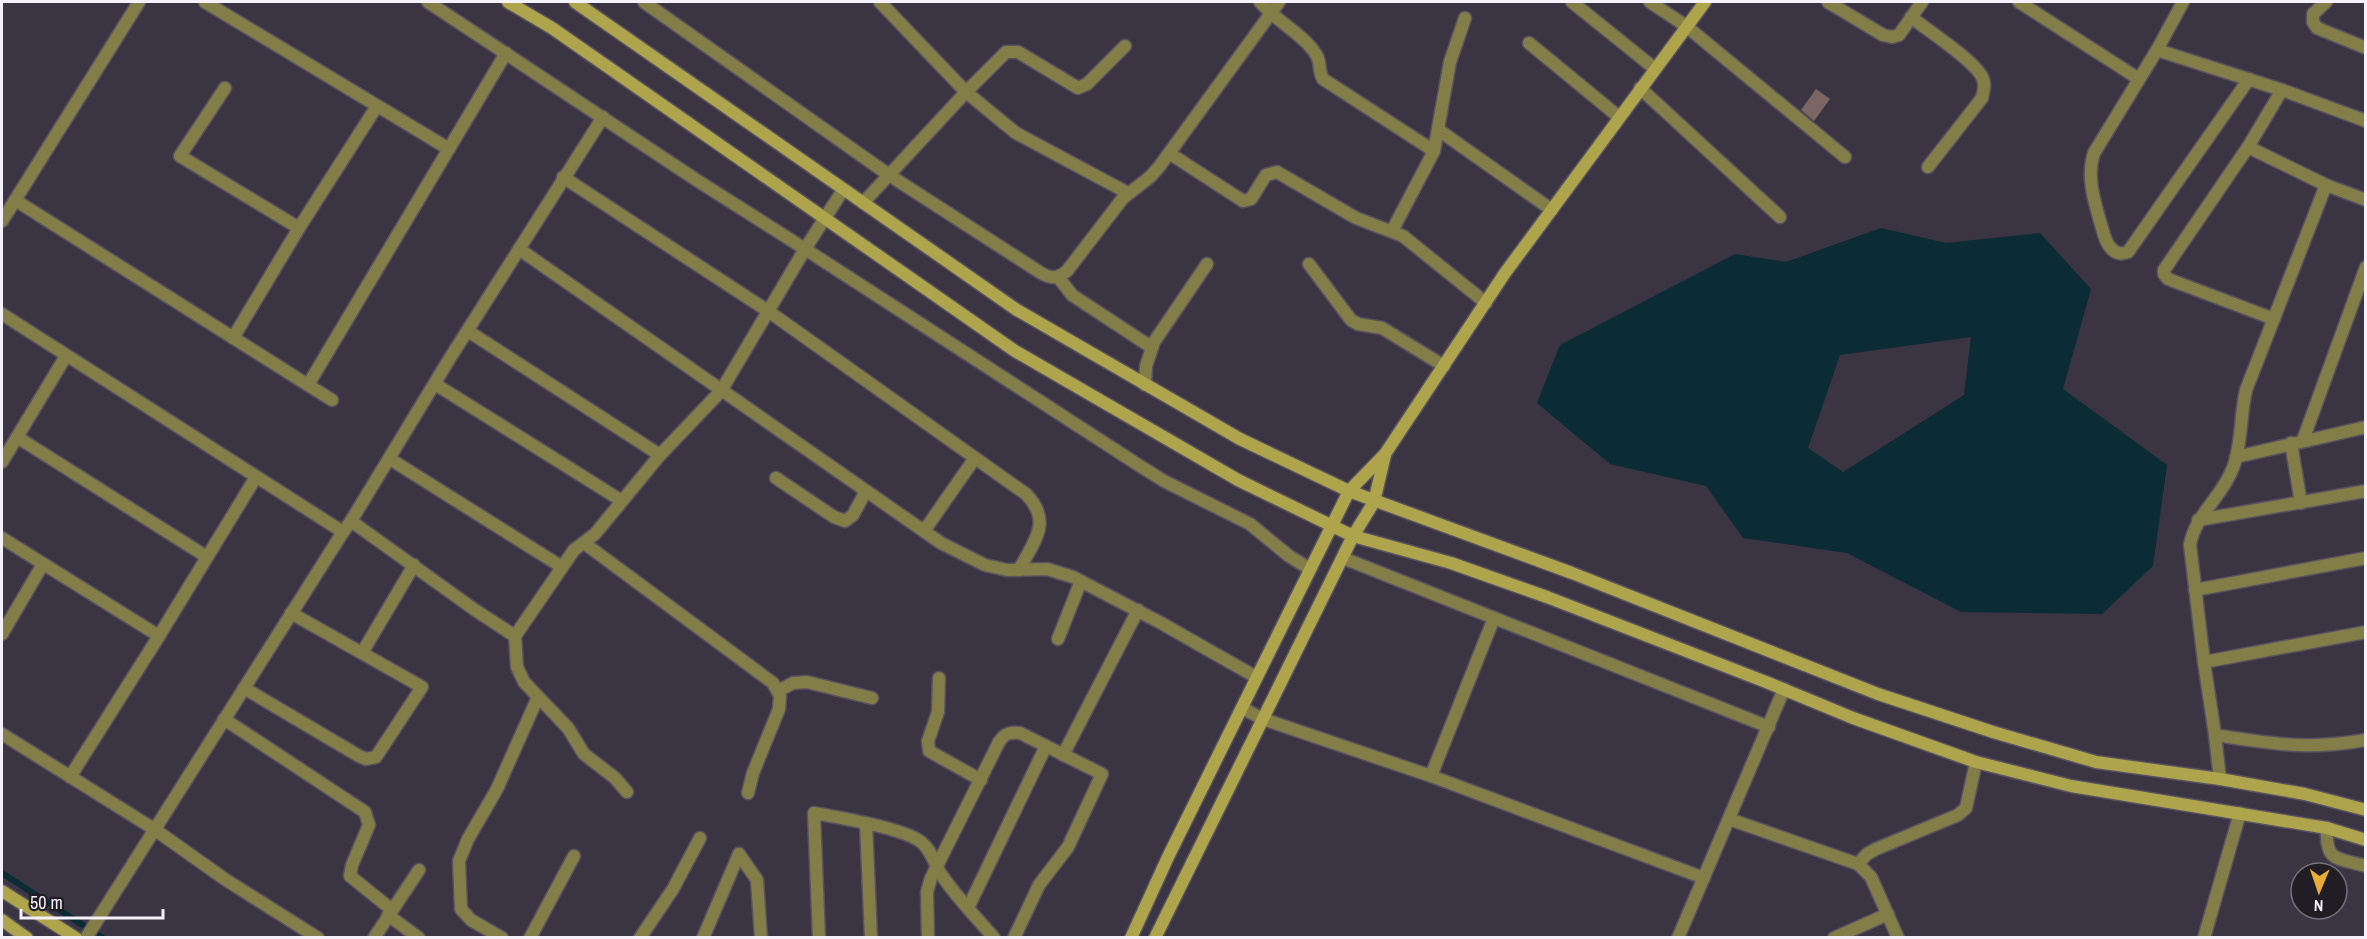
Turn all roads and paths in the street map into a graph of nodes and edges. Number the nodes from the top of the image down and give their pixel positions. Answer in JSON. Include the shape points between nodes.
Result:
{"nodes":[{"id":1,"x":139,"y":2,"type":"edge"},
{"id":2,"x":205,"y":2,"type":"edge"},
{"id":3,"x":428,"y":2,"type":"edge"},
{"id":4,"x":508,"y":2,"type":"edge"},
{"id":5,"x":575,"y":2,"type":"edge"},
{"id":6,"x":644,"y":2,"type":"edge"},
{"id":7,"x":880,"y":2,"type":"edge"},
{"id":8,"x":1260,"y":2,"type":"edge"},
{"id":9,"x":1278,"y":2,"type":"edge"},
{"id":10,"x":1572,"y":2,"type":"edge"},
{"id":11,"x":1650,"y":2,"type":"edge"},
{"id":12,"x":1705,"y":2,"type":"edge"},
{"id":13,"x":1828,"y":2,"type":"edge"},
{"id":14,"x":1922,"y":2,"type":"edge"},
{"id":15,"x":2019,"y":2,"type":"edge"},
{"id":16,"x":2183,"y":2,"type":"edge"},
{"id":17,"x":2326,"y":2,"type":"edge"},
{"id":18,"x":1269,"y":13,"type":"junction"},
{"id":19,"x":1911,"y":17,"type":"junction"},
{"id":20,"x":1465,"y":18,"type":"dead end"},
{"id":21,"x":1686,"y":26,"type":"junction"},
{"id":22,"x":1529,"y":44,"type":"dead end"},
{"id":23,"x":1125,"y":45,"type":"dead end"},
{"id":24,"x":2366,"y":48,"type":"edge"},
{"id":25,"x":2157,"y":50,"type":"junction"},
{"id":26,"x":506,"y":53,"type":"junction"},
{"id":27,"x":1654,"y":68,"type":"junction"},
{"id":28,"x":2139,"y":79,"type":"junction"},
{"id":29,"x":2249,"y":79,"type":"junction"},
{"id":30,"x":225,"y":88,"type":"dead end"},
{"id":31,"x":1640,"y":88,"type":"junction"},
{"id":32,"x":2282,"y":90,"type":"junction"},
{"id":33,"x":966,"y":92,"type":"junction"},
{"id":34,"x":377,"y":105,"type":"junction"},
{"id":35,"x":603,"y":117,"type":"junction"},
{"id":36,"x":1619,"y":117,"type":"junction"},
{"id":37,"x":2366,"y":121,"type":"edge"},
{"id":38,"x":1440,"y":131,"type":"junction"},
{"id":39,"x":2248,"y":147,"type":"junction"},
{"id":40,"x":449,"y":149,"type":"junction"},
{"id":41,"x":1434,"y":151,"type":"junction"},
{"id":42,"x":1169,"y":153,"type":"junction"},
{"id":43,"x":1845,"y":157,"type":"dead end"},
{"id":44,"x":1928,"y":167,"type":"dead end"},
{"id":45,"x":889,"y":175,"type":"junction"},
{"id":46,"x":563,"y":177,"type":"junction"},
{"id":47,"x":2326,"y":185,"type":"junction"},
{"id":48,"x":843,"y":190,"type":"junction"},
{"id":49,"x":1128,"y":194,"type":"junction"},
{"id":50,"x":15,"y":200,"type":"junction"},
{"id":51,"x":2366,"y":200,"type":"edge"},
{"id":52,"x":863,"y":204,"type":"junction"},
{"id":53,"x":1551,"y":210,"type":"junction"},
{"id":54,"x":824,"y":218,"type":"junction"},
{"id":55,"x":1780,"y":218,"type":"dead end"},
{"id":56,"x":2,"y":221,"type":"edge"},
{"id":57,"x":299,"y":228,"type":"junction"},
{"id":58,"x":1392,"y":231,"type":"junction"},
{"id":59,"x":519,"y":249,"type":"junction"},
{"id":60,"x":805,"y":249,"type":"junction"},
{"id":61,"x":1207,"y":264,"type":"dead end"},
{"id":62,"x":1309,"y":264,"type":"dead end"},
{"id":63,"x":2364,"y":274,"type":"edge"},
{"id":64,"x":1059,"y":278,"type":"junction"},
{"id":65,"x":1486,"y":303,"type":"junction"},
{"id":66,"x":768,"y":311,"type":"junction"},
{"id":67,"x":2,"y":314,"type":"edge"},
{"id":68,"x":2274,"y":319,"type":"junction"},
{"id":69,"x":468,"y":331,"type":"junction"},
{"id":70,"x":233,"y":338,"type":"junction"},
{"id":71,"x":1151,"y":347,"type":"junction"},
{"id":72,"x":66,"y":356,"type":"junction"},
{"id":73,"x":1444,"y":366,"type":"junction"},
{"id":74,"x":435,"y":384,"type":"junction"},
{"id":75,"x":308,"y":385,"type":"junction"},
{"id":76,"x":1145,"y":385,"type":"junction"},
{"id":77,"x":721,"y":391,"type":"junction"},
{"id":78,"x":332,"y":400,"type":"dead end"},
{"id":79,"x":2366,"y":426,"type":"edge"},
{"id":80,"x":17,"y":437,"type":"junction"},
{"id":81,"x":2297,"y":441,"type":"junction"},
{"id":82,"x":1385,"y":454,"type":"junction"},
{"id":83,"x":660,"y":455,"type":"junction"},
{"id":84,"x":2236,"y":457,"type":"junction"},
{"id":85,"x":975,"y":458,"type":"junction"},
{"id":86,"x":390,"y":459,"type":"junction"},
{"id":87,"x":2,"y":462,"type":"edge"},
{"id":88,"x":256,"y":477,"type":"junction"},
{"id":89,"x":776,"y":478,"type":"dead end"},
{"id":90,"x":866,"y":491,"type":"junction"},
{"id":91,"x":1349,"y":491,"type":"junction"},
{"id":92,"x":2366,"y":491,"type":"edge"},
{"id":93,"x":622,"y":501,"type":"junction"},
{"id":94,"x":1374,"y":502,"type":"junction"},
{"id":95,"x":2301,"y":503,"type":"junction"},
{"id":96,"x":2198,"y":520,"type":"junction"},
{"id":97,"x":351,"y":521,"type":"junction"},
{"id":98,"x":1331,"y":526,"type":"junction"},
{"id":99,"x":924,"y":531,"type":"junction"},
{"id":100,"x":343,"y":532,"type":"junction"},
{"id":101,"x":1353,"y":536,"type":"junction"},
{"id":102,"x":2,"y":538,"type":"edge"},
{"id":103,"x":584,"y":543,"type":"junction"},
{"id":104,"x":207,"y":557,"type":"junction"},
{"id":105,"x":1342,"y":558,"type":"junction"},
{"id":106,"x":2366,"y":558,"type":"edge"},
{"id":107,"x":43,"y":564,"type":"junction"},
{"id":108,"x":414,"y":566,"type":"junction"},
{"id":109,"x":562,"y":567,"type":"junction"},
{"id":110,"x":1310,"y":569,"type":"junction"},
{"id":111,"x":1018,"y":570,"type":"junction"},
{"id":112,"x":1081,"y":581,"type":"junction"},
{"id":113,"x":2195,"y":590,"type":"junction"},
{"id":114,"x":1138,"y":610,"type":"junction"},
{"id":115,"x":291,"y":613,"type":"junction"},
{"id":116,"x":1494,"y":618,"type":"junction"},
{"id":117,"x":2366,"y":632,"type":"edge"},
{"id":118,"x":2,"y":634,"type":"edge"},
{"id":119,"x":159,"y":636,"type":"junction"},
{"id":120,"x":515,"y":636,"type":"junction"},
{"id":121,"x":1058,"y":639,"type":"dead end"},
{"id":122,"x":362,"y":653,"type":"junction"},
{"id":123,"x":2204,"y":662,"type":"junction"},
{"id":124,"x":1256,"y":677,"type":"junction"},
{"id":125,"x":939,"y":678,"type":"dead end"},
{"id":126,"x":244,"y":688,"type":"junction"},
{"id":127,"x":1784,"y":689,"type":"junction"},
{"id":128,"x":778,"y":690,"type":"junction"},
{"id":129,"x":538,"y":697,"type":"junction"},
{"id":130,"x":872,"y":698,"type":"dead end"},
{"id":131,"x":1242,"y":708,"type":"junction"},
{"id":132,"x":1263,"y":718,"type":"junction"},
{"id":133,"x":224,"y":719,"type":"junction"},
{"id":134,"x":1769,"y":727,"type":"junction"},
{"id":135,"x":2,"y":734,"type":"edge"},
{"id":136,"x":2215,"y":735,"type":"junction"},
{"id":137,"x":2366,"y":740,"type":"edge"},
{"id":138,"x":1046,"y":746,"type":"junction"},
{"id":139,"x":1063,"y":755,"type":"junction"},
{"id":140,"x":1976,"y":762,"type":"junction"},
{"id":141,"x":1431,"y":776,"type":"junction"},
{"id":142,"x":70,"y":777,"type":"junction"},
{"id":143,"x":2220,"y":779,"type":"junction"},
{"id":144,"x":981,"y":780,"type":"junction"},
{"id":145,"x":627,"y":792,"type":"dead end"},
{"id":146,"x":748,"y":793,"type":"dead end"},
{"id":147,"x":2366,"y":810,"type":"edge"},
{"id":148,"x":2240,"y":813,"type":"junction"},
{"id":149,"x":1729,"y":819,"type":"junction"},
{"id":150,"x":866,"y":823,"type":"junction"},
{"id":151,"x":2327,"y":828,"type":"junction"},
{"id":152,"x":154,"y":829,"type":"junction"},
{"id":153,"x":700,"y":838,"type":"dead end"},
{"id":154,"x":2366,"y":840,"type":"edge"},
{"id":155,"x":574,"y":856,"type":"dead end"},
{"id":156,"x":1858,"y":864,"type":"junction"},
{"id":157,"x":2366,"y":866,"type":"edge"},
{"id":158,"x":937,"y":869,"type":"junction"},
{"id":159,"x":419,"y":870,"type":"dead end"},
{"id":160,"x":1704,"y":878,"type":"junction"},
{"id":161,"x":2,"y":891,"type":"edge"},
{"id":162,"x":968,"y":908,"type":"junction"},
{"id":163,"x":389,"y":912,"type":"junction"},
{"id":164,"x":1888,"y":914,"type":"junction"},
{"id":165,"x":2,"y":920,"type":"edge"},
{"id":166,"x":27,"y":938,"type":"edge"},
{"id":167,"x":76,"y":938,"type":"edge"},
{"id":168,"x":86,"y":938,"type":"edge"},
{"id":169,"x":318,"y":938,"type":"edge"},
{"id":170,"x":374,"y":938,"type":"edge"},
{"id":171,"x":419,"y":938,"type":"edge"},
{"id":172,"x":502,"y":938,"type":"edge"},
{"id":173,"x":531,"y":938,"type":"edge"},
{"id":174,"x":640,"y":938,"type":"edge"},
{"id":175,"x":703,"y":938,"type":"edge"},
{"id":176,"x":761,"y":938,"type":"edge"},
{"id":177,"x":819,"y":938,"type":"edge"},
{"id":178,"x":872,"y":938,"type":"edge"},
{"id":179,"x":928,"y":938,"type":"edge"},
{"id":180,"x":994,"y":938,"type":"edge"},
{"id":181,"x":1014,"y":938,"type":"edge"},
{"id":182,"x":1131,"y":938,"type":"edge"},
{"id":183,"x":1155,"y":938,"type":"edge"},
{"id":184,"x":1678,"y":938,"type":"edge"},
{"id":185,"x":1834,"y":938,"type":"edge"},
{"id":186,"x":1898,"y":938,"type":"edge"},
{"id":187,"x":2204,"y":938,"type":"edge"}],
"edges":[{"from":1,"to":50,"type":"street"},
{"from":2,"to":34,"type":"street"},
{"from":3,"to":26,"type":"street"},
{"from":4,"to":54,"type":"street","via":[[552,28]]},
{"from":5,"to":48,"type":"street"},
{"from":6,"to":45,"type":"street"},
{"from":7,"to":33,"type":"street"},
{"from":8,"to":18,"type":"street"},
{"from":9,"to":18,"type":"street"},
{"from":10,"to":27,"type":"street"},
{"from":11,"to":21,"type":"street"},
{"from":12,"to":21,"type":"street"},
{"from":13,"to":19,"type":"street","via":[[1892,37],[1899,35]]},
{"from":14,"to":19,"type":"street"},
{"from":15,"to":28,"type":"street"},
{"from":16,"to":25,"type":"street"},
{"from":17,"to":24,"type":"street","via":[[2313,14],[2317,28]]},
{"from":18,"to":41,"type":"street","via":[[1314,51],[1323,79]]},
{"from":18,"to":42,"type":"street"},
{"from":19,"to":44,"type":"street","via":[[1976,69],[1983,79],[1982,98]]},
{"from":20,"to":38,"type":"street","via":[[1450,62]]},
{"from":21,"to":27,"type":"street"},
{"from":21,"to":43,"type":"street"},
{"from":22,"to":36,"type":"street"},
{"from":23,"to":33,"type":"street","via":[[1087,84],[1078,88],[1018,52],[1006,52]]},
{"from":25,"to":28,"type":"street"},
{"from":25,"to":29,"type":"street"},
{"from":26,"to":35,"type":"street"},
{"from":26,"to":40,"type":"street"},
{"from":27,"to":31,"type":"street"},
{"from":28,"to":29,"type":"street","via":[[2090,163],[2090,180],[2104,236],[2116,254],[2122,255],[2128,252]]},
{"from":29,"to":32,"type":"street"},
{"from":30,"to":57,"type":"street","via":[[180,156]]},
{"from":31,"to":36,"type":"street"},
{"from":31,"to":55,"type":"street"},
{"from":32,"to":37,"type":"street"},
{"from":32,"to":39,"type":"street"},
{"from":33,"to":45,"type":"street"},
{"from":33,"to":49,"type":"street","via":[[1016,133]]},
{"from":34,"to":40,"type":"street"},
{"from":34,"to":57,"type":"street"},
{"from":35,"to":46,"type":"street"},
{"from":35,"to":60,"type":"street"},
{"from":36,"to":53,"type":"street"},
{"from":38,"to":41,"type":"street"},
{"from":38,"to":53,"type":"street"},
{"from":39,"to":47,"type":"street"},
{"from":39,"to":68,"type":"street","via":[[2164,274],[2168,279]]},
{"from":40,"to":75,"type":"street"},
{"from":41,"to":58,"type":"street"},
{"from":42,"to":49,"type":"street","via":[[1150,177]]},
{"from":42,"to":58,"type":"street","via":[[1238,200],[1251,199],[1266,174],[1277,172],[1356,218]]},
{"from":45,"to":52,"type":"street"},
{"from":45,"to":64,"type":"street","via":[[1041,273]]},
{"from":46,"to":59,"type":"street"},
{"from":46,"to":66,"type":"street"},
{"from":47,"to":51,"type":"street"},
{"from":47,"to":68,"type":"street"},
{"from":48,"to":52,"type":"street"},
{"from":48,"to":54,"type":"street"},
{"from":49,"to":64,"type":"street"},
{"from":50,"to":56,"type":"street"},
{"from":50,"to":70,"type":"street"},
{"from":52,"to":76,"type":"street","via":[[1017,310]]},
{"from":53,"to":65,"type":"street"},
{"from":54,"to":60,"type":"street"},
{"from":54,"to":98,"type":"street","via":[[1015,351],[1238,480]]},
{"from":57,"to":70,"type":"street"},
{"from":58,"to":65,"type":"street"},
{"from":59,"to":69,"type":"street"},
{"from":59,"to":77,"type":"street"},
{"from":60,"to":66,"type":"street"},
{"from":60,"to":110,"type":"street","via":[[1155,476],[1250,524]]},
{"from":61,"to":71,"type":"street"},
{"from":62,"to":73,"type":"street","via":[[1351,320],[1382,328]]},
{"from":63,"to":81,"type":"street"},
{"from":64,"to":71,"type":"street","via":[[1072,295]]},
{"from":65,"to":73,"type":"street"},
{"from":66,"to":77,"type":"street"},
{"from":66,"to":85,"type":"street"},
{"from":67,"to":72,"type":"street"},
{"from":68,"to":84,"type":"street","via":[[2244,399]]},
{"from":69,"to":74,"type":"street"},
{"from":69,"to":83,"type":"street"},
{"from":70,"to":75,"type":"street"},
{"from":71,"to":76,"type":"street"},
{"from":72,"to":80,"type":"street"},
{"from":72,"to":88,"type":"street"},
{"from":73,"to":82,"type":"street"},
{"from":74,"to":86,"type":"street"},
{"from":74,"to":93,"type":"street"},
{"from":75,"to":78,"type":"street"},
{"from":76,"to":91,"type":"street","via":[[1240,439]]},
{"from":77,"to":83,"type":"street"},
{"from":77,"to":90,"type":"street"},
{"from":79,"to":81,"type":"street"},
{"from":80,"to":87,"type":"street"},
{"from":80,"to":104,"type":"street"},
{"from":81,"to":84,"type":"street"},
{"from":81,"to":95,"type":"street"},
{"from":82,"to":91,"type":"street"},
{"from":82,"to":94,"type":"street"},
{"from":83,"to":93,"type":"street"},
{"from":84,"to":96,"type":"street","via":[[2220,490]]},
{"from":85,"to":99,"type":"street"},
{"from":85,"to":111,"type":"street","via":[[1026,494],[1039,512],[1039,532]]},
{"from":86,"to":97,"type":"street"},
{"from":86,"to":109,"type":"street"},
{"from":88,"to":100,"type":"street"},
{"from":88,"to":104,"type":"street"},
{"from":89,"to":90,"type":"street","via":[[834,518],[845,521],[853,515]]},
{"from":90,"to":99,"type":"street"},
{"from":91,"to":94,"type":"street"},
{"from":91,"to":98,"type":"street"},
{"from":92,"to":95,"type":"street"},
{"from":93,"to":103,"type":"street"},
{"from":94,"to":101,"type":"street"},
{"from":94,"to":143,"type":"street","via":[[1572,573],[1878,694],[1993,732],[2096,762]]},
{"from":95,"to":96,"type":"street"},
{"from":96,"to":113,"type":"street","via":[[2190,545]]},
{"from":97,"to":100,"type":"street"},
{"from":97,"to":108,"type":"street"},
{"from":98,"to":101,"type":"street"},
{"from":98,"to":110,"type":"street"},
{"from":99,"to":111,"type":"street","via":[[985,565]]},
{"from":100,"to":115,"type":"street"},
{"from":101,"to":105,"type":"street"},
{"from":101,"to":127,"type":"street","via":[[1494,578]]},
{"from":102,"to":107,"type":"street"},
{"from":103,"to":109,"type":"street"},
{"from":103,"to":128,"type":"street"},
{"from":104,"to":119,"type":"street"},
{"from":105,"to":116,"type":"street"},
{"from":105,"to":132,"type":"street"},
{"from":106,"to":113,"type":"street"},
{"from":107,"to":118,"type":"street"},
{"from":107,"to":119,"type":"street"},
{"from":108,"to":120,"type":"street"},
{"from":108,"to":122,"type":"street"},
{"from":109,"to":120,"type":"street"},
{"from":110,"to":124,"type":"street"},
{"from":111,"to":112,"type":"street","via":[[1047,568]]},
{"from":112,"to":114,"type":"street"},
{"from":112,"to":121,"type":"street"},
{"from":113,"to":123,"type":"street"},
{"from":114,"to":124,"type":"street"},
{"from":114,"to":139,"type":"street"},
{"from":115,"to":122,"type":"street"},
{"from":115,"to":126,"type":"street"},
{"from":116,"to":134,"type":"street"},
{"from":116,"to":141,"type":"street"},
{"from":117,"to":123,"type":"street"},
{"from":119,"to":142,"type":"street"},
{"from":120,"to":129,"type":"street","via":[[520,675]]},
{"from":122,"to":126,"type":"street","via":[[422,687],[376,758],[359,756]]},
{"from":123,"to":136,"type":"street"},
{"from":124,"to":131,"type":"street"},
{"from":125,"to":144,"type":"street","via":[[938,712],[928,751]]},
{"from":126,"to":133,"type":"street"},
{"from":127,"to":134,"type":"street"},
{"from":127,"to":140,"type":"street"},
{"from":128,"to":130,"type":"street","via":[[807,682]]},
{"from":128,"to":146,"type":"street","via":[[779,709]]},
{"from":129,"to":145,"type":"street","via":[[568,728],[584,754]]},
{"from":129,"to":172,"type":"street","via":[[459,861],[461,909],[471,920]]},
{"from":131,"to":132,"type":"street"},
{"from":131,"to":182,"type":"street"},
{"from":132,"to":141,"type":"street"},
{"from":132,"to":183,"type":"street"},
{"from":133,"to":152,"type":"street"},
{"from":133,"to":163,"type":"street","via":[[365,812],[369,825],[351,876]]},
{"from":134,"to":149,"type":"street"},
{"from":135,"to":142,"type":"street"},
{"from":136,"to":137,"type":"street","via":[[2314,747]]},
{"from":136,"to":143,"type":"street"},
{"from":138,"to":139,"type":"street"},
{"from":138,"to":144,"type":"street","via":[[1020,734],[1004,735]]},
{"from":138,"to":162,"type":"street"},
{"from":139,"to":181,"type":"street","via":[[1102,774],[1068,847],[1039,885]]},
{"from":140,"to":148,"type":"street","via":[[2071,786]]},
{"from":140,"to":156,"type":"street","via":[[1966,808],[1958,815],[1876,849]]},
{"from":141,"to":160,"type":"street"},
{"from":142,"to":152,"type":"street"},
{"from":143,"to":147,"type":"street"},
{"from":144,"to":158,"type":"street"},
{"from":148,"to":151,"type":"street"},
{"from":148,"to":187,"type":"street"},
{"from":149,"to":156,"type":"street"},
{"from":149,"to":160,"type":"street"},
{"from":150,"to":158,"type":"street","via":[[920,841],[928,848]]},
{"from":150,"to":177,"type":"street","via":[[814,813]]},
{"from":150,"to":178,"type":"street"},
{"from":151,"to":154,"type":"street"},
{"from":151,"to":157,"type":"street","via":[[2330,854]]},
{"from":152,"to":168,"type":"street"},
{"from":152,"to":169,"type":"street"},
{"from":153,"to":174,"type":"street"},
{"from":155,"to":173,"type":"street"},
{"from":156,"to":164,"type":"street","via":[[1871,877]]},
{"from":158,"to":162,"type":"street"},
{"from":158,"to":179,"type":"street","via":[[927,892]]},
{"from":159,"to":163,"type":"street"},
{"from":160,"to":184,"type":"street"},
{"from":161,"to":167,"type":"street"},
{"from":162,"to":180,"type":"street"},
{"from":163,"to":170,"type":"street"},
{"from":163,"to":171,"type":"street"},
{"from":164,"to":185,"type":"street"},
{"from":164,"to":186,"type":"street"},
{"from":165,"to":166,"type":"street"},
{"from":175,"to":176,"type":"street","via":[[739,854],[757,880]]}]}
